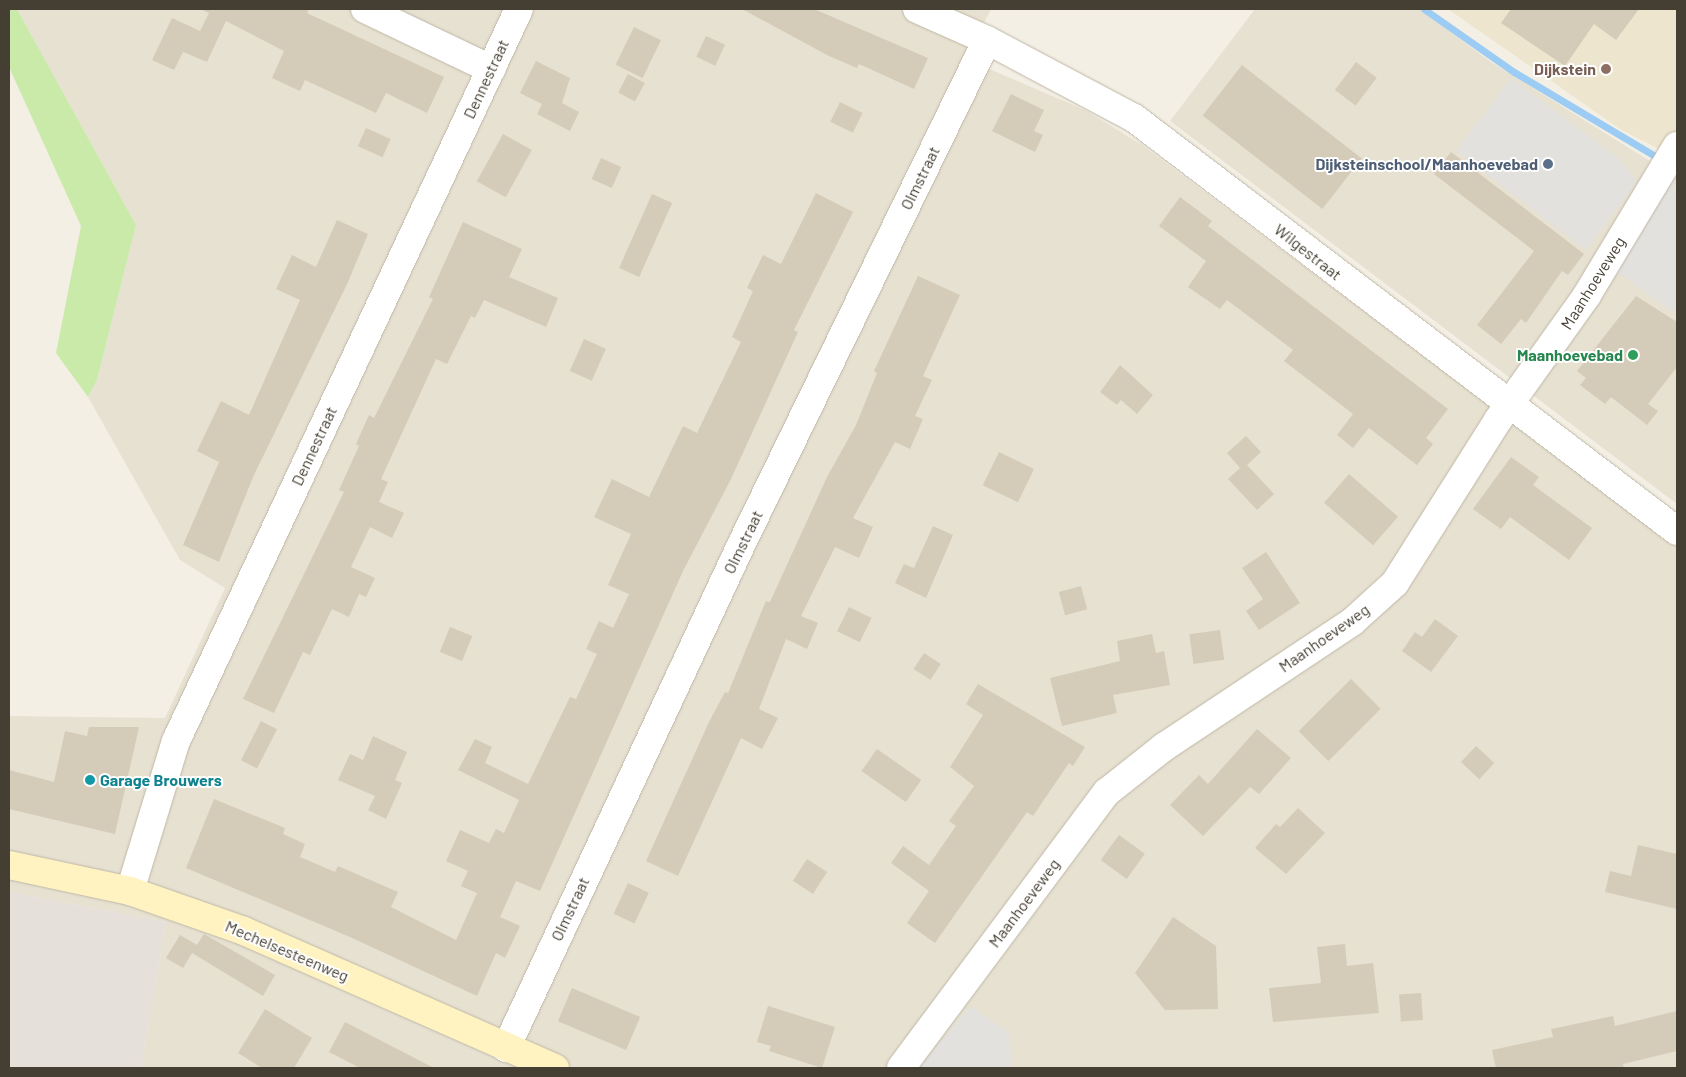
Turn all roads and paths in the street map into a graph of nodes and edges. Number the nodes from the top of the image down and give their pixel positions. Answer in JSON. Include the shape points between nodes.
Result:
{"nodes":[{"id":1,"x":365,"y":9,"type":"edge"},
{"id":2,"x":519,"y":9,"type":"edge"},
{"id":3,"x":916,"y":9,"type":"edge"},
{"id":4,"x":987,"y":40,"type":"junction"},
{"id":5,"x":490,"y":69,"type":"junction"},
{"id":6,"x":1677,"y":146,"type":"edge"},
{"id":7,"x":1510,"y":406,"type":"junction"},
{"id":8,"x":1677,"y":530,"type":"edge"},
{"id":9,"x":9,"y":865,"type":"edge"},
{"id":10,"x":130,"y":891,"type":"junction"},
{"id":11,"x":506,"y":1048,"type":"junction"},
{"id":12,"x":555,"y":1068,"type":"edge"},
{"id":13,"x":901,"y":1068,"type":"edge"}],
"edges":[{"from":1,"to":5,"type":"street"},
{"from":2,"to":5,"type":"street","name":"Dennestraat"},
{"from":3,"to":4,"type":"street","name":"Wilgestraat"},
{"from":4,"to":7,"type":"street","name":"Wilgestraat","via":[[1134,118]]},
{"from":4,"to":11,"type":"street","name":"Olmstraat","via":[[734,561]]},
{"from":5,"to":10,"type":"street","name":"Dennestraat","via":[[176,741]]},
{"from":6,"to":7,"type":"street","name":"Maanhoeveweg","via":[[1586,295]]},
{"from":7,"to":8,"type":"street","name":"Wilgestraat"},
{"from":7,"to":13,"type":"street","name":"Maanhoeveweg","via":[[1395,584],[1352,622],[1164,747],[1107,792]]},
{"from":9,"to":10,"type":"main road","name":"Mechelsesteenweg"},
{"from":10,"to":11,"type":"main road","name":"Mechelsesteenweg","via":[[244,930]]},
{"from":11,"to":12,"type":"main road","name":"Mechelsesteenweg"}]}
